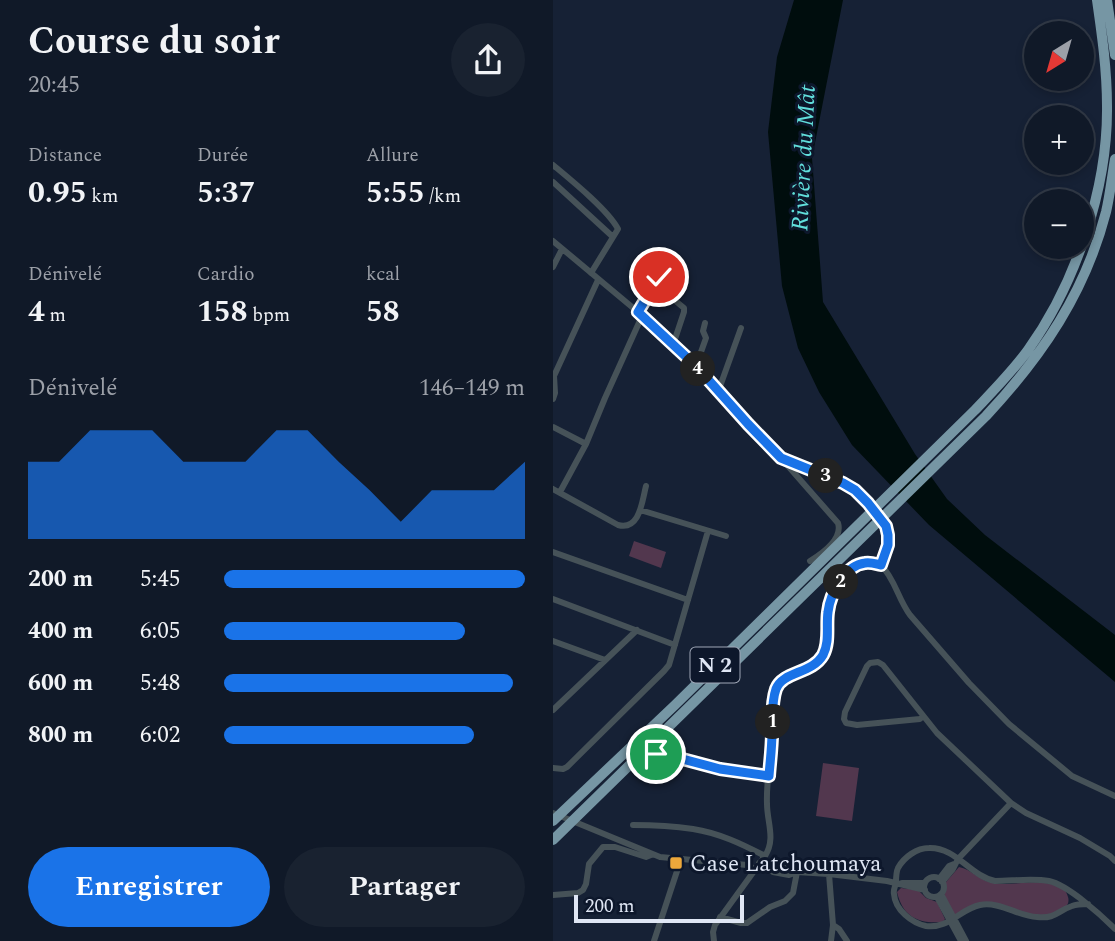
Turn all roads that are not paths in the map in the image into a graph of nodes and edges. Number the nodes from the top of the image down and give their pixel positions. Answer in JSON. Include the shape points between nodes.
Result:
{"nodes":[{"id":1,"x":1095,"y":0,"type":"edge"},
{"id":2,"x":1107,"y":0,"type":"edge"},
{"id":3,"x":1115,"y":55,"type":"edge"},
{"id":4,"x":1115,"y":159,"type":"edge"},
{"id":5,"x":553,"y":165,"type":"edge"},
{"id":6,"x":553,"y":182,"type":"edge"},
{"id":7,"x":613,"y":237,"type":"junction"},
{"id":8,"x":553,"y":242,"type":"edge"},
{"id":9,"x":562,"y":249,"type":"junction"},
{"id":10,"x":553,"y":267,"type":"edge"},
{"id":11,"x":591,"y":273,"type":"junction"},
{"id":12,"x":659,"y":277,"type":"dead end"},
{"id":13,"x":681,"y":279,"type":"dead end"},
{"id":14,"x":598,"y":280,"type":"junction"},
{"id":15,"x":640,"y":314,"type":"junction"},
{"id":16,"x":705,"y":323,"type":"dead end"},
{"id":17,"x":741,"y":328,"type":"dead end"},
{"id":18,"x":673,"y":345,"type":"junction"},
{"id":19,"x":696,"y":366,"type":"junction"},
{"id":20,"x":718,"y":392,"type":"junction"},
{"id":21,"x":554,"y":394,"type":"edge"},
{"id":22,"x":553,"y":428,"type":"edge"},
{"id":23,"x":586,"y":444,"type":"junction"},
{"id":24,"x":781,"y":458,"type":"junction"},
{"id":25,"x":646,"y":486,"type":"dead end"},
{"id":26,"x":557,"y":491,"type":"edge"},
{"id":27,"x":640,"y":510,"type":"junction"},
{"id":28,"x":708,"y":531,"type":"junction"},
{"id":29,"x":726,"y":536,"type":"dead end"},
{"id":30,"x":553,"y":552,"type":"edge"},
{"id":31,"x":810,"y":561,"type":"dead end"},
{"id":32,"x":881,"y":565,"type":"junction"},
{"id":33,"x":553,"y":598,"type":"edge"},
{"id":34,"x":688,"y":600,"type":"junction"},
{"id":35,"x":637,"y":630,"type":"junction"},
{"id":36,"x":553,"y":641,"type":"edge"},
{"id":37,"x":675,"y":645,"type":"junction"},
{"id":38,"x":605,"y":660,"type":"junction"},
{"id":39,"x":553,"y":710,"type":"edge"},
{"id":40,"x":922,"y":717,"type":"junction"},
{"id":41,"x":553,"y":768,"type":"edge"},
{"id":42,"x":642,"y":771,"type":"dead end"},
{"id":43,"x":769,"y":776,"type":"junction"},
{"id":44,"x":1115,"y":796,"type":"edge"},
{"id":45,"x":1011,"y":803,"type":"junction"},
{"id":46,"x":553,"y":813,"type":"edge"},
{"id":47,"x":553,"y":821,"type":"edge"},
{"id":48,"x":633,"y":825,"type":"dead end"},
{"id":49,"x":556,"y":838,"type":"edge"},
{"id":50,"x":651,"y":855,"type":"junction"},
{"id":51,"x":681,"y":859,"type":"junction"},
{"id":52,"x":1115,"y":860,"type":"edge"},
{"id":53,"x":956,"y":861,"type":"junction"},
{"id":54,"x":761,"y":862,"type":"junction"},
{"id":55,"x":797,"y":872,"type":"junction"},
{"id":56,"x":829,"y":874,"type":"junction"},
{"id":57,"x":940,"y":880,"type":"junction"},
{"id":58,"x":898,"y":883,"type":"junction"},
{"id":59,"x":925,"y":887,"type":"junction"},
{"id":60,"x":1070,"y":892,"type":"junction"},
{"id":61,"x":553,"y":895,"type":"edge"},
{"id":62,"x":939,"y":895,"type":"junction"},
{"id":63,"x":1088,"y":904,"type":"junction"},
{"id":64,"x":1070,"y":906,"type":"junction"},
{"id":65,"x":720,"y":917,"type":"junction"},
{"id":66,"x":952,"y":921,"type":"junction"},
{"id":67,"x":833,"y":925,"type":"junction"},
{"id":68,"x":1115,"y":929,"type":"edge"},
{"id":69,"x":654,"y":941,"type":"edge"},
{"id":70,"x":714,"y":941,"type":"edge"},
{"id":71,"x":831,"y":941,"type":"edge"},
{"id":72,"x":847,"y":941,"type":"edge"},
{"id":73,"x":961,"y":941,"type":"edge"},
{"id":74,"x":966,"y":941,"type":"edge"}],
"edges":[{"from":1,"to":47,"type":"highway","number":"N 2","via":[[1105,64],[1105,144],[1081,249],[1039,333],[975,410]]},
{"from":2,"to":3,"type":"highway"},
{"from":4,"to":49,"type":"highway","number":"N 2","via":[[1100,231],[1086,268],[1064,314],[1030,365],[986,416]]},
{"from":5,"to":7,"type":"street","via":[[616,225]]},
{"from":6,"to":7,"type":"street"},
{"from":7,"to":11,"type":"street"},
{"from":8,"to":9,"type":"street"},
{"from":9,"to":10,"type":"street"},
{"from":9,"to":11,"type":"street"},
{"from":11,"to":14,"type":"street"},
{"from":12,"to":15,"type":"street"},
{"from":13,"to":18,"type":"street","via":[[672,294],[684,308]]},
{"from":14,"to":15,"type":"street"},
{"from":14,"to":21,"type":"street","via":[[554,376]]},
{"from":15,"to":18,"type":"street"},
{"from":15,"to":23,"type":"street"},
{"from":16,"to":19,"type":"street","via":[[702,331],[706,338]]},
{"from":17,"to":20,"type":"street"},
{"from":18,"to":19,"type":"street"},
{"from":19,"to":20,"type":"street"},
{"from":20,"to":24,"type":"street"},
{"from":22,"to":23,"type":"street"},
{"from":23,"to":26,"type":"street"},
{"from":24,"to":31,"type":"street","via":[[841,530]]},
{"from":24,"to":32,"type":"street","via":[[843,483],[868,503],[888,535]]},
{"from":25,"to":27,"type":"street"},
{"from":26,"to":27,"type":"street","via":[[625,527]]},
{"from":27,"to":28,"type":"street"},
{"from":28,"to":29,"type":"street"},
{"from":28,"to":34,"type":"street"},
{"from":30,"to":34,"type":"street"},
{"from":32,"to":43,"type":"street","via":[[865,562],[848,571],[833,594],[826,646],[817,664],[784,680],[776,690]]},
{"from":32,"to":44,"type":"street","via":[[910,615],[1009,724],[1072,776]]},
{"from":33,"to":35,"type":"street"},
{"from":34,"to":37,"type":"street"},
{"from":35,"to":37,"type":"street"},
{"from":35,"to":38,"type":"street"},
{"from":36,"to":38,"type":"street"},
{"from":37,"to":41,"type":"street","via":[[664,671],[567,767]]},
{"from":38,"to":39,"type":"street"},
{"from":40,"to":40,"type":"street","via":[[883,665],[875,661],[867,666],[844,719],[857,725]]},
{"from":40,"to":45,"type":"street"},
{"from":42,"to":43,"type":"street","via":[[660,753]]},
{"from":43,"to":54,"type":"street","via":[[771,841]]},
{"from":45,"to":52,"type":"street"},
{"from":45,"to":53,"type":"street"},
{"from":46,"to":50,"type":"street"},
{"from":48,"to":54,"type":"street","via":[[694,829],[735,841]]},
{"from":50,"to":51,"type":"street"},
{"from":50,"to":61,"type":"street","via":[[603,846],[589,864],[583,890]]},
{"from":51,"to":54,"type":"street","via":[[747,865]]},
{"from":51,"to":69,"type":"street"},
{"from":53,"to":57,"type":"street"},
{"from":53,"to":58,"type":"street","via":[[940,850],[915,851],[897,870]]},
{"from":53,"to":60,"type":"street","via":[[987,880],[1052,881]]},
{"from":54,"to":55,"type":"street"},
{"from":54,"to":65,"type":"street"},
{"from":55,"to":56,"type":"street"},
{"from":55,"to":65,"type":"street","via":[[793,893],[785,901],[747,923]]},
{"from":56,"to":58,"type":"street"},
{"from":56,"to":67,"type":"street"},
{"from":57,"to":59,"type":"street","via":[[929,879]]},
{"from":57,"to":62,"type":"street","via":[[944,888]]},
{"from":58,"to":59,"type":"street"},
{"from":58,"to":66,"type":"street","via":[[894,894],[905,915],[927,926]]},
{"from":59,"to":62,"type":"street","via":[[928,895]]},
{"from":60,"to":63,"type":"street"},
{"from":60,"to":64,"type":"street"},
{"from":62,"to":66,"type":"street"},
{"from":63,"to":64,"type":"street"},
{"from":63,"to":68,"type":"street"},
{"from":64,"to":66,"type":"street","via":[[1039,918],[987,904],[970,908]]},
{"from":65,"to":70,"type":"street"},
{"from":66,"to":73,"type":"street"},
{"from":66,"to":74,"type":"street"},
{"from":67,"to":71,"type":"street"},
{"from":67,"to":72,"type":"street"}]}
